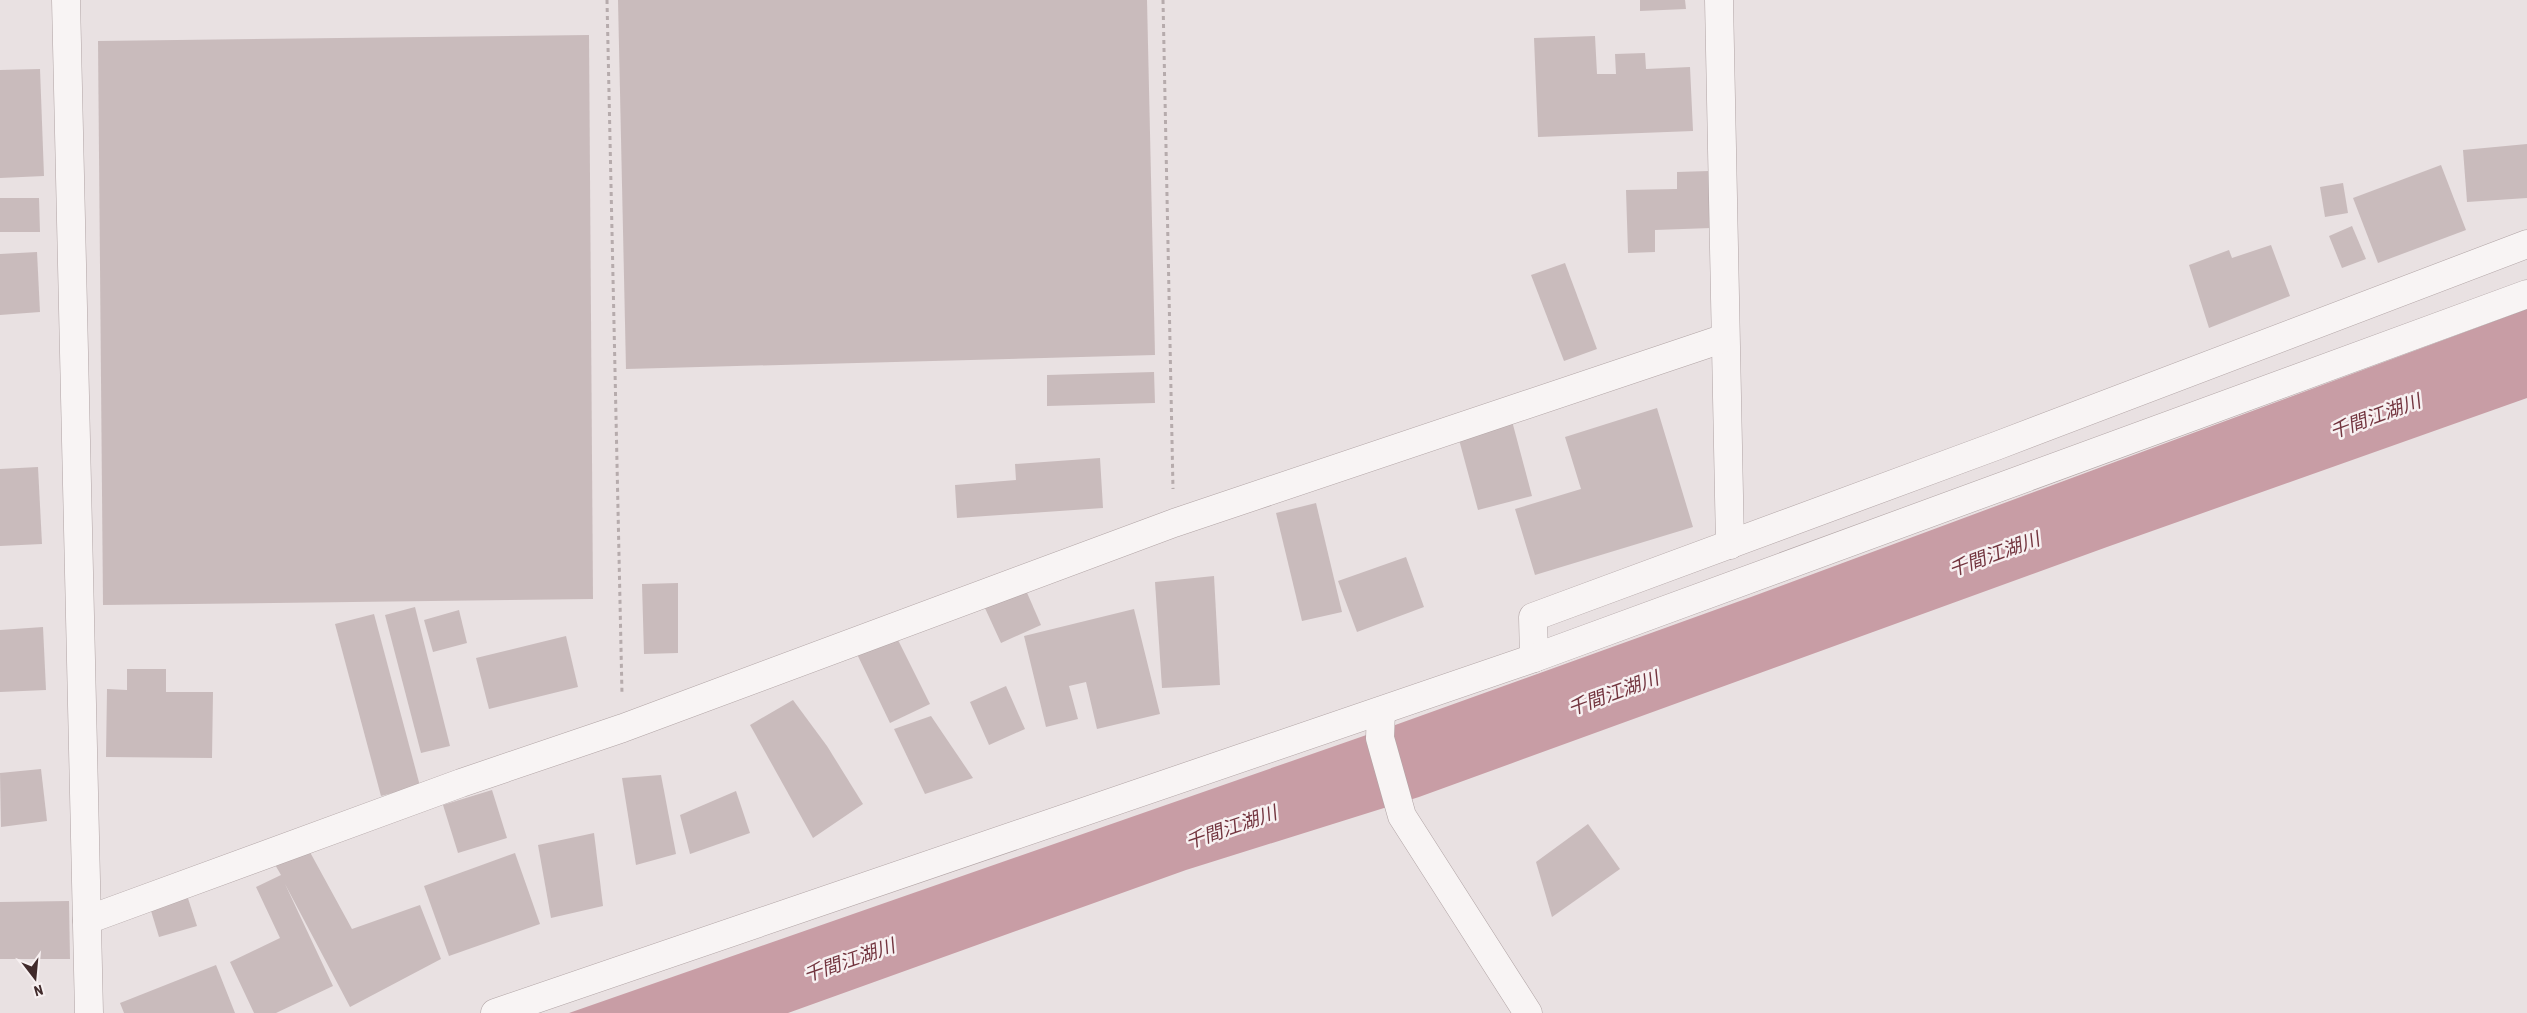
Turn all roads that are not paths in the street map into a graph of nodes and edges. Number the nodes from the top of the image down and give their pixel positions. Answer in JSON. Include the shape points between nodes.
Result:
{"nodes":[{"id":1,"x":66,"y":0,"type":"edge"},
{"id":2,"x":1718,"y":0,"type":"edge"},
{"id":3,"x":2527,"y":244,"type":"edge"},
{"id":4,"x":2527,"y":294,"type":"edge"},
{"id":5,"x":1725,"y":338,"type":"junction"},
{"id":6,"x":1730,"y":544,"type":"junction"},
{"id":7,"x":1534,"y":658,"type":"junction"},
{"id":8,"x":1380,"y":711,"type":"junction"},
{"id":9,"x":86,"y":920,"type":"junction"},
{"id":10,"x":89,"y":1013,"type":"edge"},
{"id":11,"x":495,"y":1013,"type":"edge"},
{"id":12,"x":1528,"y":1013,"type":"edge"}],
"edges":[{"from":1,"to":9,"type":"street"},
{"from":2,"to":5,"type":"street"},
{"from":3,"to":6,"type":"street"},
{"from":4,"to":7,"type":"street"},
{"from":5,"to":6,"type":"street"},
{"from":5,"to":9,"type":"street","via":[[1174,523],[623,728],[461,783]]},
{"from":6,"to":7,"type":"street","via":[[1534,618]]},
{"from":7,"to":8,"type":"street"},
{"from":8,"to":11,"type":"street"},
{"from":8,"to":12,"type":"street","via":[[1380,738],[1402,816]]},
{"from":9,"to":10,"type":"street"}]}
